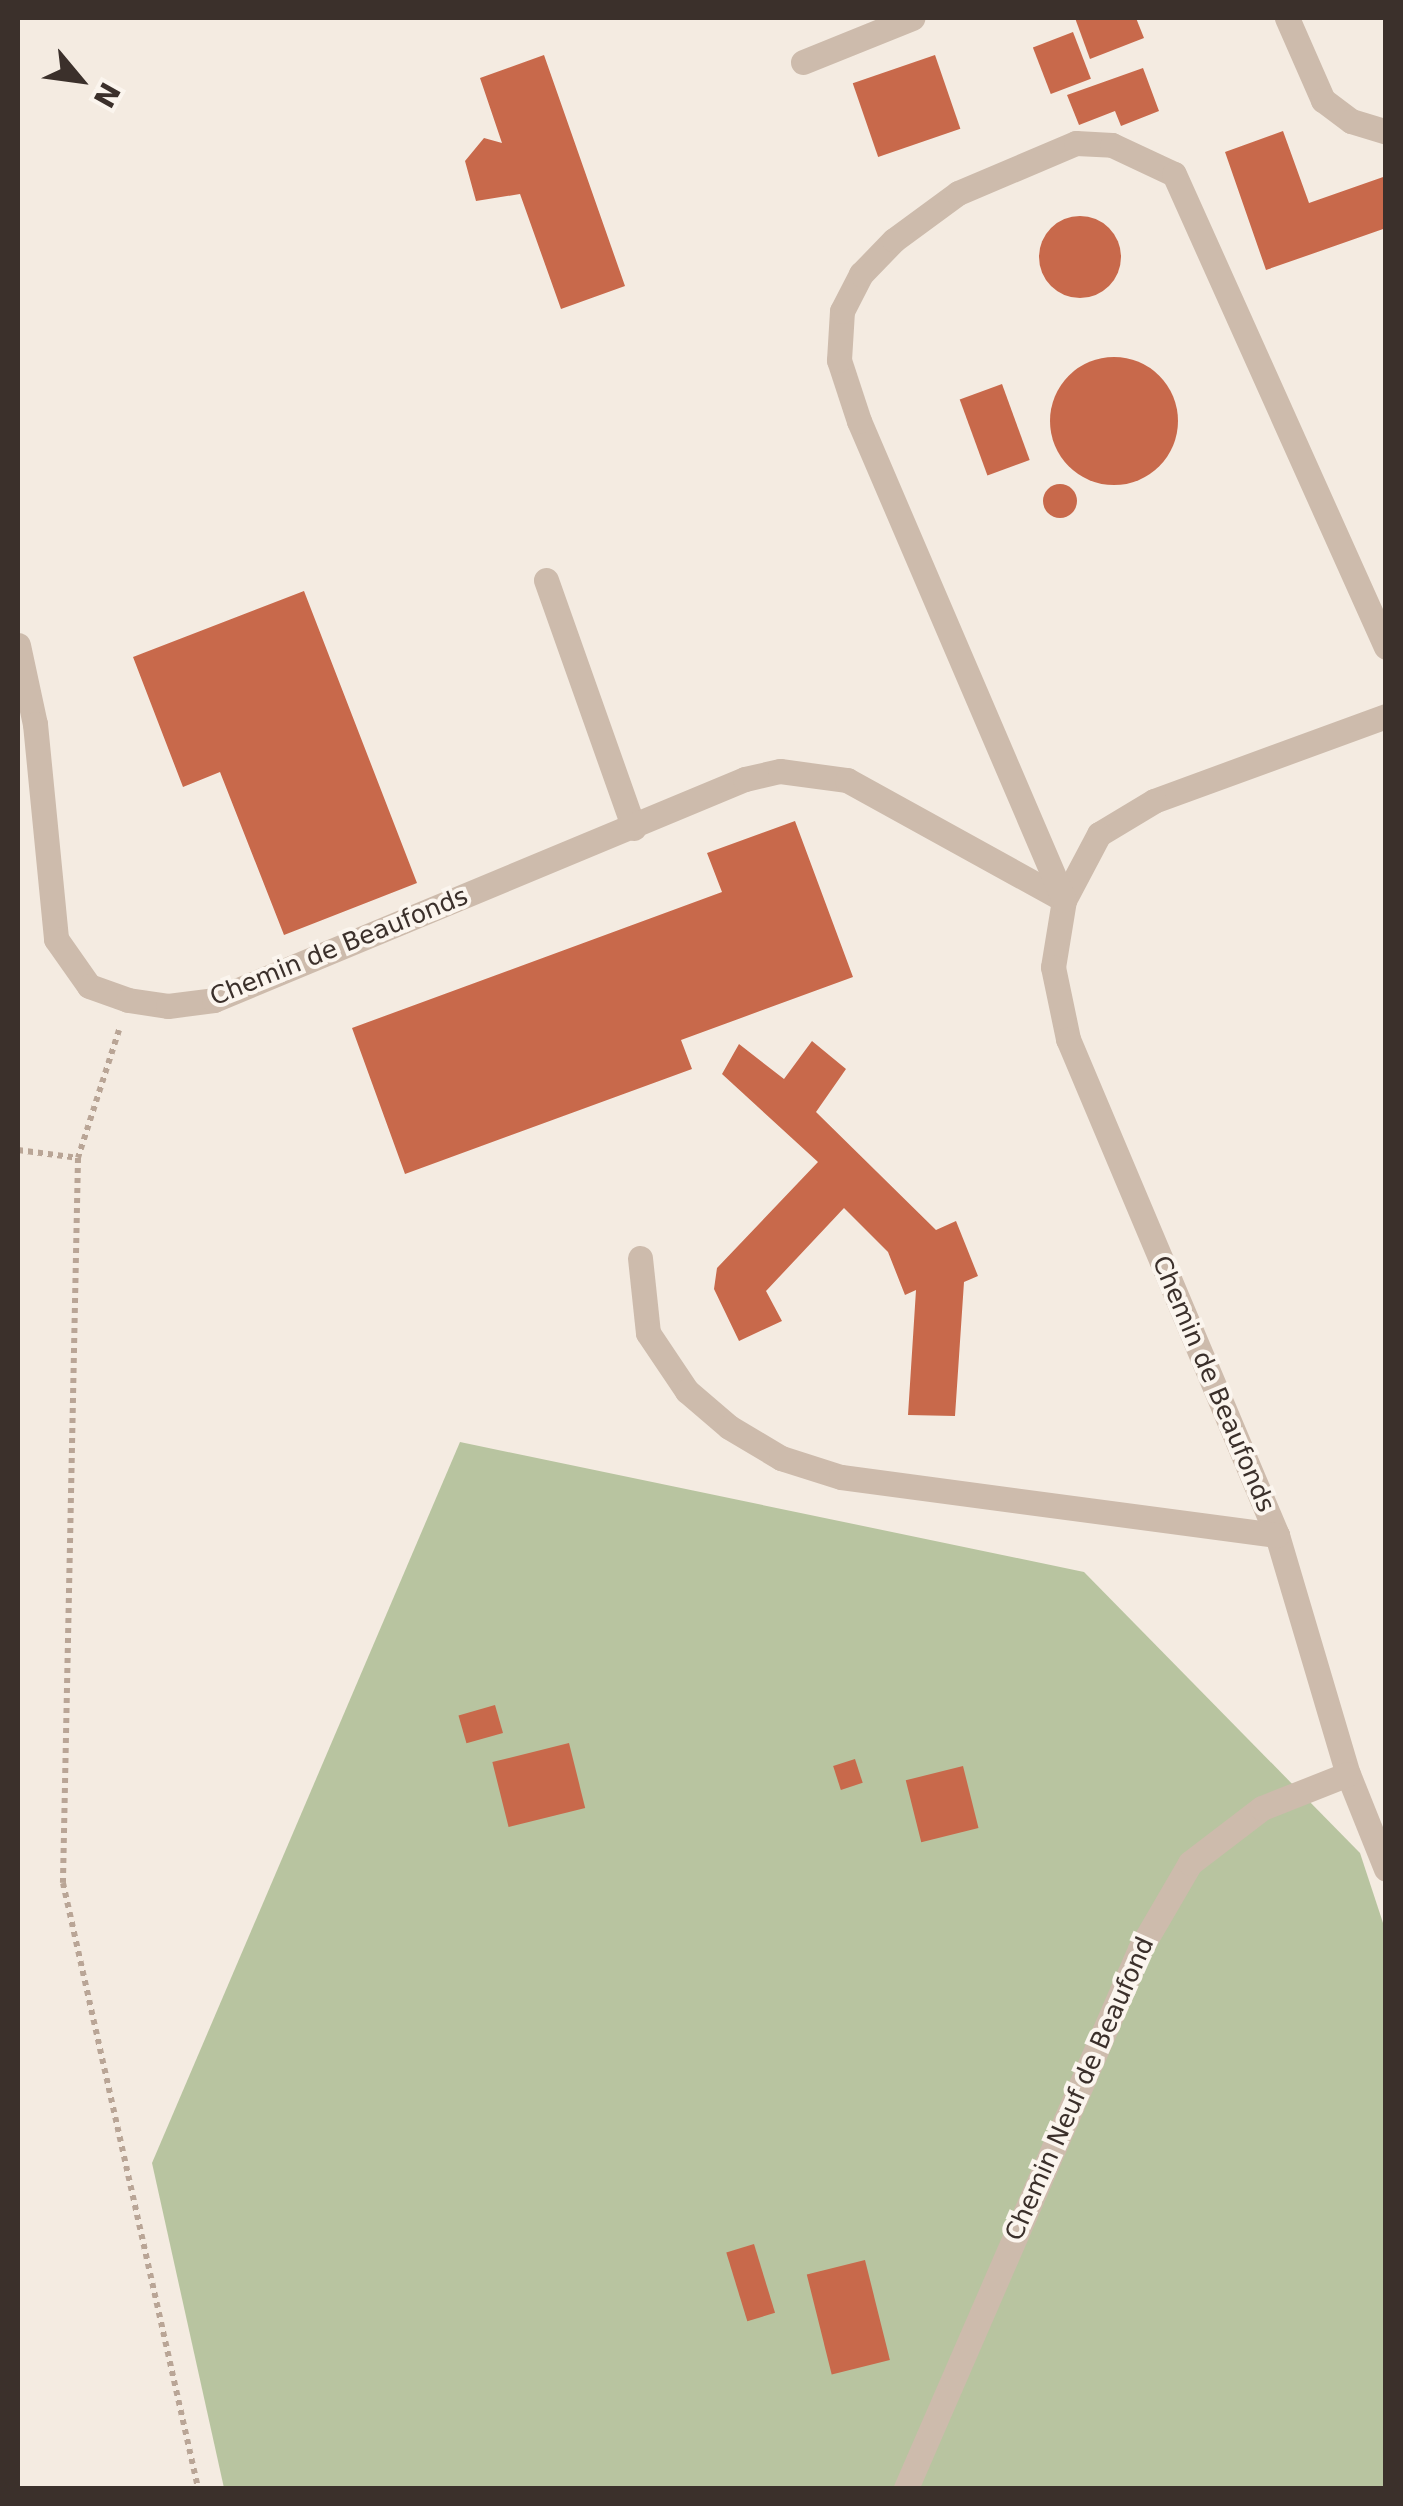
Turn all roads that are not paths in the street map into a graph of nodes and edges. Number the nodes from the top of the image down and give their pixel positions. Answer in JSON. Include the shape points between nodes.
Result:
{"nodes":[{"id":1,"x":912,"y":18,"type":"edge"},
{"id":2,"x":1286,"y":18,"type":"edge"},
{"id":3,"x":804,"y":62,"type":"dead end"},
{"id":4,"x":1386,"y":132,"type":"edge"},
{"id":5,"x":546,"y":580,"type":"dead end"},
{"id":6,"x":18,"y":644,"type":"edge"},
{"id":7,"x":1386,"y":647,"type":"edge"},
{"id":8,"x":1386,"y":716,"type":"edge"},
{"id":9,"x":634,"y":828,"type":"junction"},
{"id":10,"x":1064,"y":900,"type":"junction"},
{"id":11,"x":640,"y":1258,"type":"dead end"},
{"id":12,"x":1277,"y":1536,"type":"junction"},
{"id":13,"x":1348,"y":1774,"type":"junction"},
{"id":14,"x":1386,"y":1868,"type":"edge"},
{"id":15,"x":906,"y":2488,"type":"edge"}],
"edges":[{"from":1,"to":3,"type":"street"},
{"from":2,"to":4,"type":"street","via":[[1324,100],[1351,121]]},
{"from":5,"to":9,"type":"street"},
{"from":6,"to":9,"type":"street","name":"Chemin de Beaufonds","via":[[35,724],[56,939],[68,965],[89,986],[128,1000],[168,1006],[214,1000]]},
{"from":7,"to":10,"type":"street","via":[[1174,174],[1112,145],[1076,144],[958,193],[894,240],[861,274],[842,311],[839,360],[859,421]]},
{"from":8,"to":10,"type":"street","name":"Chemin de Beaufonds","via":[[1154,801],[1099,834]]},
{"from":9,"to":10,"type":"street","name":"Chemin de Beaufonds","via":[[745,779],[814,772],[878,796]]},
{"from":10,"to":12,"type":"street","name":"Chemin de Beaufonds","via":[[1053,967],[1068,1039]]},
{"from":11,"to":12,"type":"street","via":[[648,1333],[687,1391],[781,1458],[841,1478]]},
{"from":12,"to":13,"type":"street","name":"Chemin de Beaufonds"},
{"from":13,"to":14,"type":"street","name":"Chemin de Beaufonds"},
{"from":13,"to":15,"type":"street","name":"Chemin Neuf de Beaufond","via":[[1262,1808],[1190,1863],[1140,1949]]}]}
